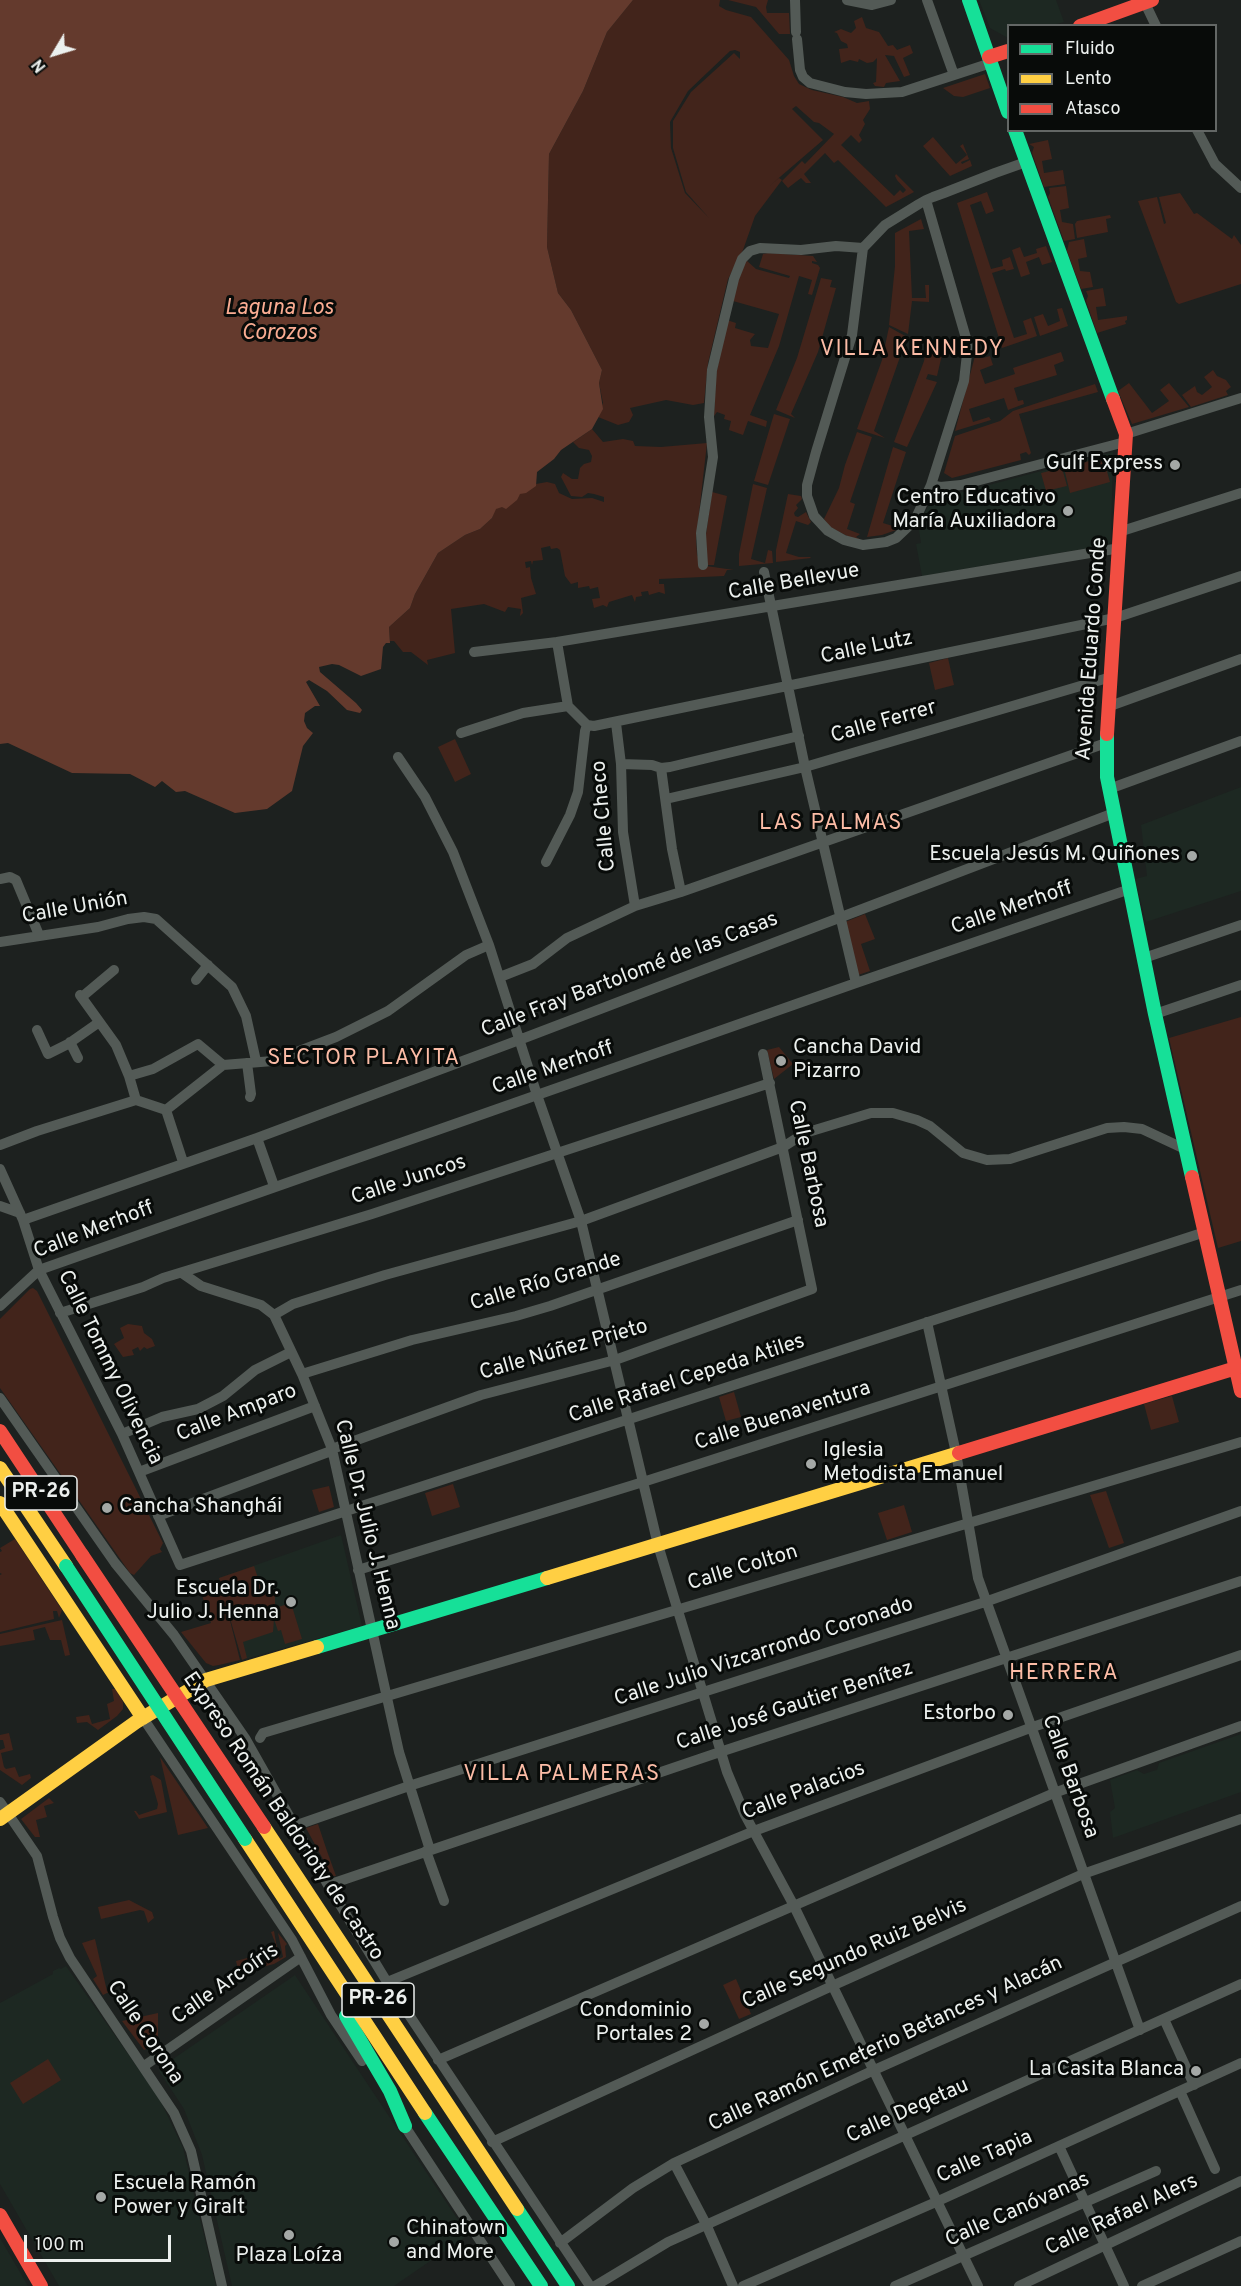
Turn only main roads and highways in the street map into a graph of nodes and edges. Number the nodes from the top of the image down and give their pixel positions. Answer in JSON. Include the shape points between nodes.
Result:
{"nodes":[{"id":1,"x":969,"y":0,"type":"edge"},
{"id":2,"x":1149,"y":5,"type":"edge"},
{"id":3,"x":1087,"y":24,"type":"edge"},
{"id":4,"x":1007,"y":52,"type":"edge"},
{"id":5,"x":990,"y":60,"type":"junction"},
{"id":6,"x":1007,"y":109,"type":"edge"},
{"id":7,"x":1016,"y":132,"type":"edge"},
{"id":8,"x":1236,"y":1368,"type":"junction"},
{"id":9,"x":1241,"y":1391,"type":"edge"},
{"id":10,"x":0,"y":1431,"type":"edge"},
{"id":11,"x":0,"y":1468,"type":"edge"},
{"id":12,"x":0,"y":1503,"type":"edge"},
{"id":13,"x":143,"y":1718,"type":"junction"},
{"id":14,"x":3,"y":1811,"type":"edge"},
{"id":15,"x":337,"y":1981,"type":"junction"},
{"id":16,"x":405,"y":2126,"type":"road end"},
{"id":17,"x":0,"y":2215,"type":"edge"},
{"id":18,"x":41,"y":2286,"type":"edge"},
{"id":19,"x":541,"y":2286,"type":"edge"},
{"id":20,"x":567,"y":2286,"type":"edge"}],
"edges":[{"from":1,"to":5,"type":"main road"},
{"from":2,"to":3,"type":"main road"},
{"from":4,"to":5,"type":"main road"},
{"from":5,"to":6,"type":"main road"},
{"from":7,"to":8,"type":"main road","name":"Avenida Eduardo Conde","via":[[1126,438],[1106,743],[1108,789]]},
{"from":8,"to":9,"type":"main road","name":"Avenida Eduardo Conde"},
{"from":8,"to":13,"type":"main road","via":[[206,1680]]},
{"from":10,"to":20,"type":"main road","name":"Expreso Román Baldorioty de Castro","number":"PR-26","bridge":true},
{"from":11,"to":15,"type":"main road","name":"Expreso Román Baldorioty de Castro","number":"PR-26","bridge":true},
{"from":12,"to":13,"type":"main road"},
{"from":13,"to":14,"type":"main road"},
{"from":15,"to":16,"type":"main road","via":[[342,2010],[390,2091]]},
{"from":15,"to":19,"type":"main road","name":"Expreso Román Baldorioty de Castro","number":"PR-26"},
{"from":17,"to":18,"type":"main road"}]}
